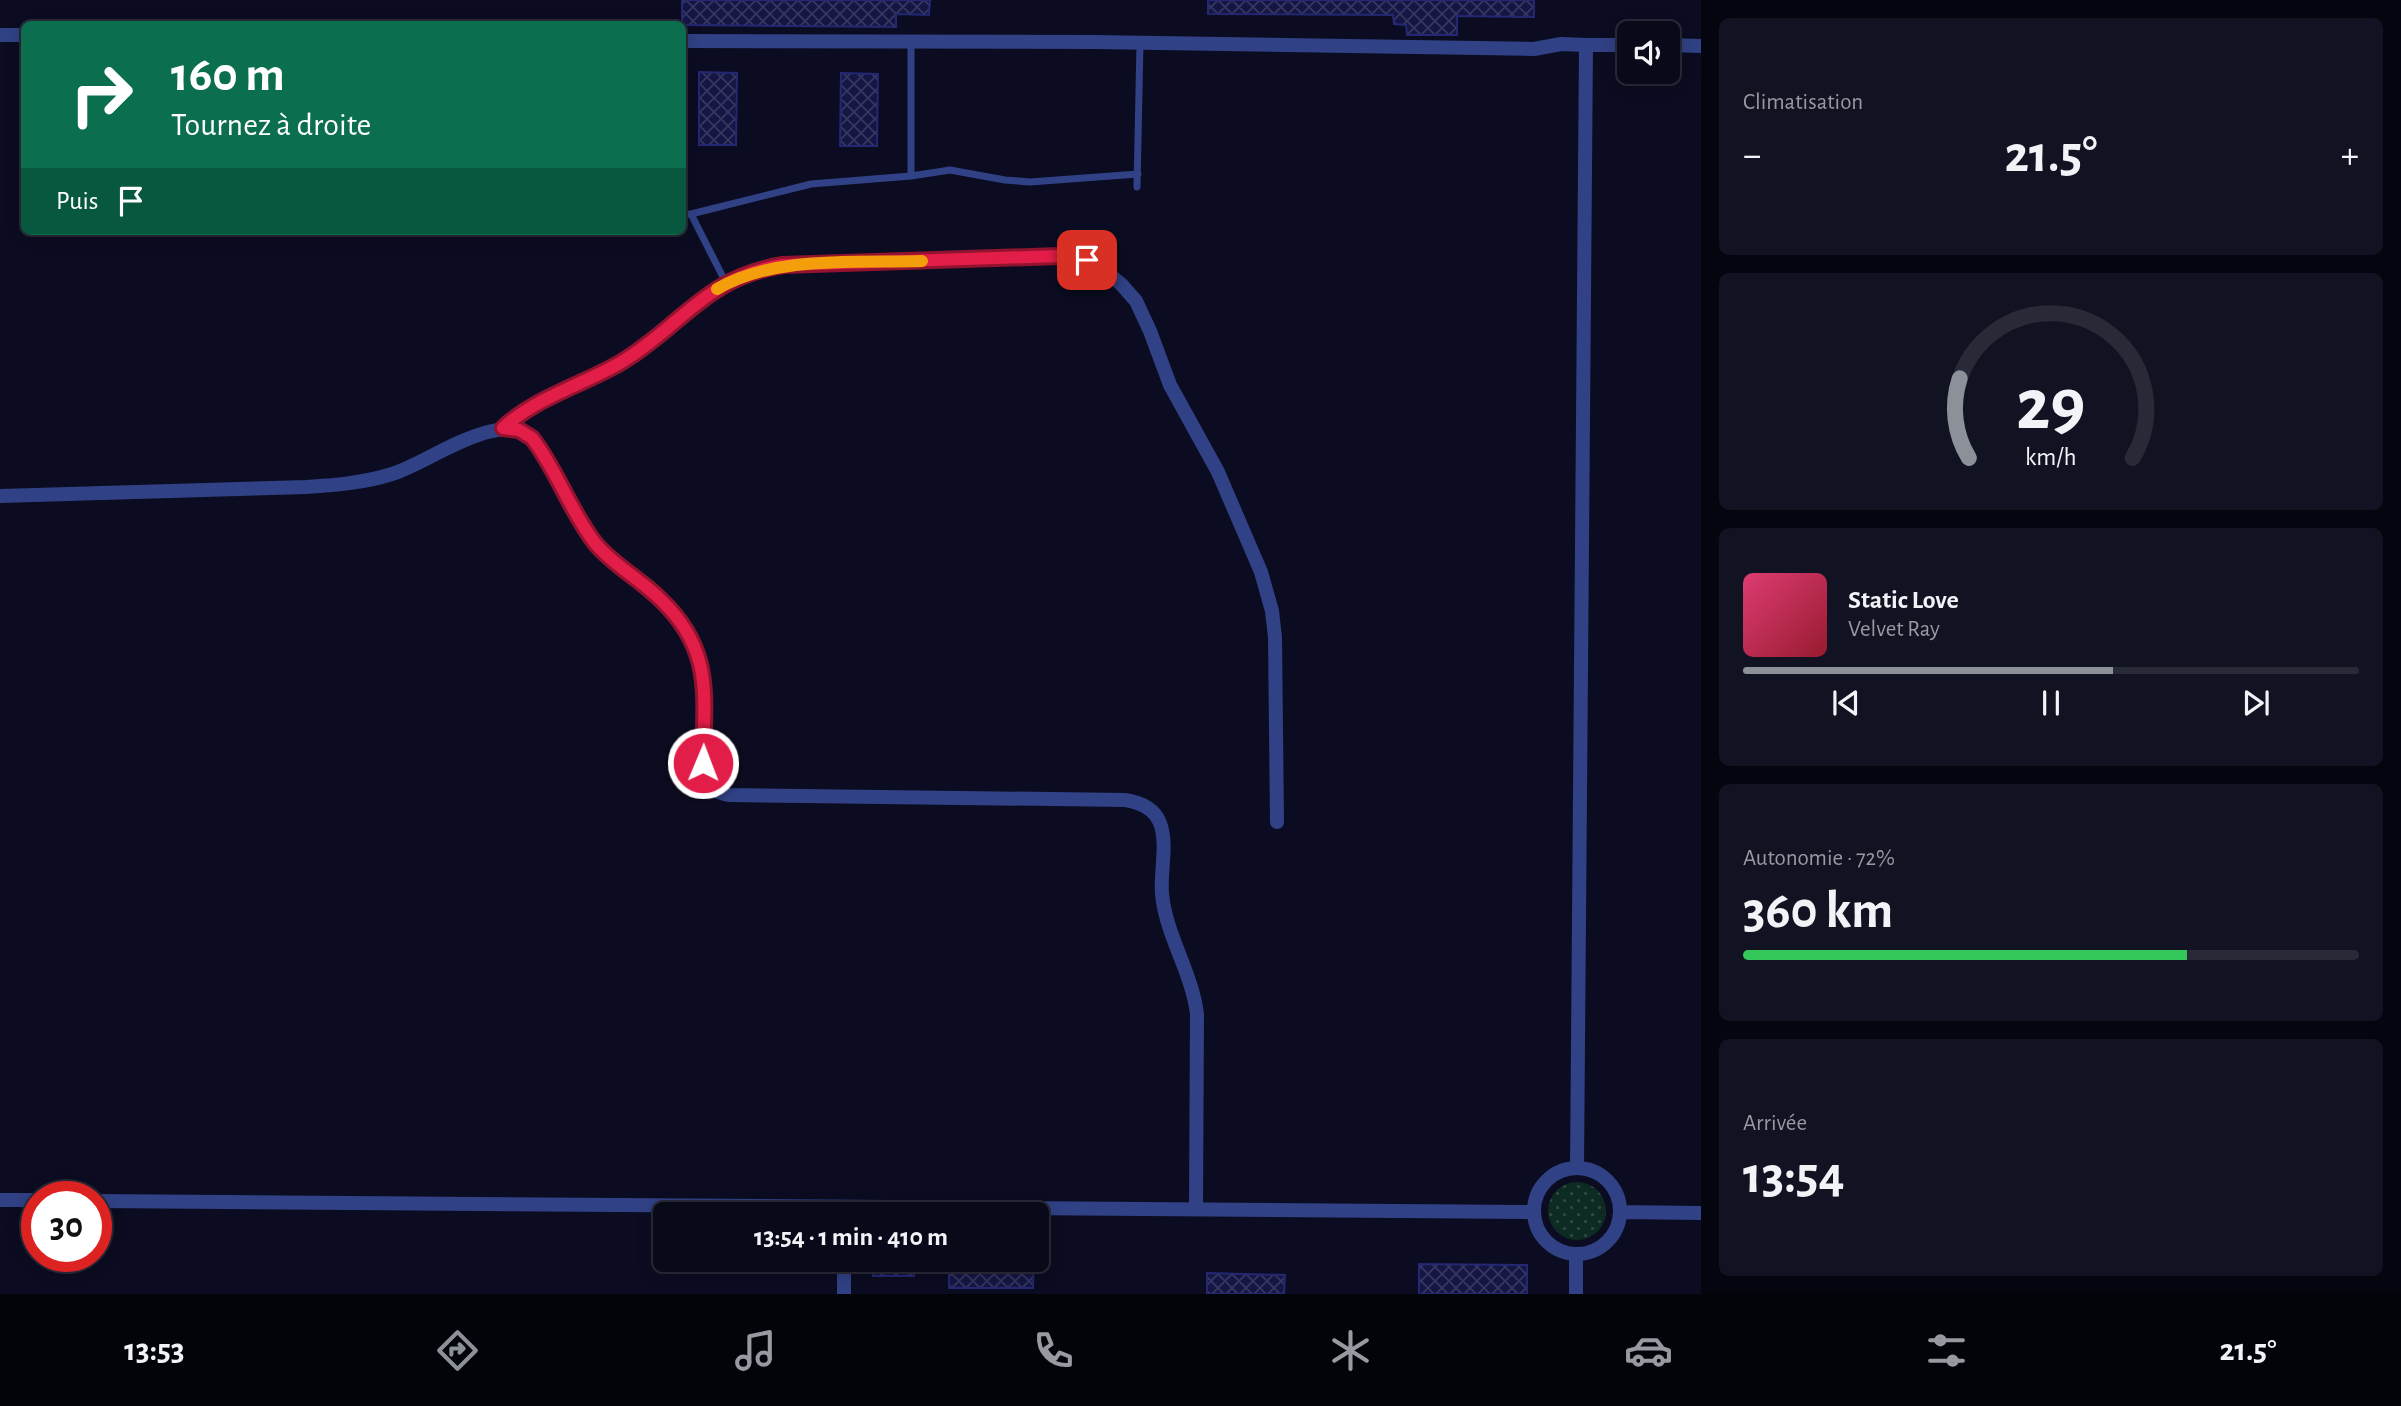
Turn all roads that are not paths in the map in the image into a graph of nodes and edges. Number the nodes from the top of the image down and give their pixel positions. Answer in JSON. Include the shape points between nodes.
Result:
{"nodes":[{"id":1,"x":0,"y":35,"type":"edge"},
{"id":2,"x":21,"y":35,"type":"edge"},
{"id":3,"x":686,"y":41,"type":"edge"},
{"id":4,"x":911,"y":42,"type":"junction"},
{"id":5,"x":1140,"y":43,"type":"junction"},
{"id":6,"x":1586,"y":45,"type":"junction"},
{"id":7,"x":1617,"y":45,"type":"edge"},
{"id":8,"x":1680,"y":45,"type":"edge"},
{"id":9,"x":1701,"y":46,"type":"edge"},
{"id":10,"x":1138,"y":174,"type":"junction"},
{"id":11,"x":911,"y":176,"type":"junction"},
{"id":12,"x":1137,"y":187,"type":"dead end"},
{"id":13,"x":687,"y":214,"type":"edge"},
{"id":14,"x":726,"y":283,"type":"junction"},
{"id":15,"x":503,"y":428,"type":"junction"},
{"id":16,"x":0,"y":496,"type":"edge"},
{"id":17,"x":1277,"y":822,"type":"dead end"},
{"id":18,"x":1577,"y":1168,"type":"junction"},
{"id":19,"x":0,"y":1200,"type":"edge"},
{"id":20,"x":21,"y":1200,"type":"edge"},
{"id":21,"x":112,"y":1200,"type":"edge"},
{"id":22,"x":653,"y":1208,"type":"edge"},
{"id":23,"x":1195,"y":1209,"type":"junction"},
{"id":24,"x":1049,"y":1210,"type":"edge"},
{"id":25,"x":1534,"y":1212,"type":"junction"},
{"id":26,"x":1620,"y":1212,"type":"junction"},
{"id":27,"x":1701,"y":1213,"type":"edge"},
{"id":28,"x":1576,"y":1254,"type":"junction"},
{"id":29,"x":844,"y":1272,"type":"edge"},
{"id":30,"x":844,"y":1294,"type":"edge"},
{"id":31,"x":1576,"y":1294,"type":"edge"}],
"edges":[{"from":1,"to":2,"type":"street"},
{"from":3,"to":4,"type":"street"},
{"from":4,"to":5,"type":"street"},
{"from":4,"to":11,"type":"lane"},
{"from":5,"to":6,"type":"street"},
{"from":5,"to":10,"type":"lane"},
{"from":6,"to":7,"type":"street"},
{"from":6,"to":18,"type":"street"},
{"from":8,"to":9,"type":"street"},
{"from":10,"to":11,"type":"lane","via":[[1030,182],[950,170]]},
{"from":10,"to":12,"type":"lane"},
{"from":11,"to":13,"type":"lane","via":[[811,184]]},
{"from":13,"to":14,"type":"lane"},
{"from":14,"to":15,"type":"street","via":[[631,356],[521,413]]},
{"from":14,"to":17,"type":"street","via":[[783,265],[1070,256],[1096,264],[1121,284],[1143,314],[1170,386],[1218,472],[1266,585],[1275,637]]},
{"from":15,"to":16,"type":"street","via":[[402,471],[358,482]]},
{"from":15,"to":23,"type":"street","via":[[532,438],[595,543],[660,598],[690,639],[704,679],[704,771],[716,792],[1125,800],[1151,811],[1161,830],[1163,904],[1194,990],[1197,1014]]},
{"from":18,"to":25,"type":"street","via":[[1546,1181]]},
{"from":18,"to":26,"type":"street","via":[[1605,1179]]},
{"from":19,"to":20,"type":"street"},
{"from":21,"to":22,"type":"street"},
{"from":23,"to":24,"type":"street"},
{"from":23,"to":25,"type":"street"},
{"from":25,"to":28,"type":"street","via":[[1548,1243]]},
{"from":26,"to":27,"type":"street"},
{"from":26,"to":28,"type":"street","via":[[1608,1240]]},
{"from":28,"to":31,"type":"street"},
{"from":29,"to":30,"type":"street"}]}
